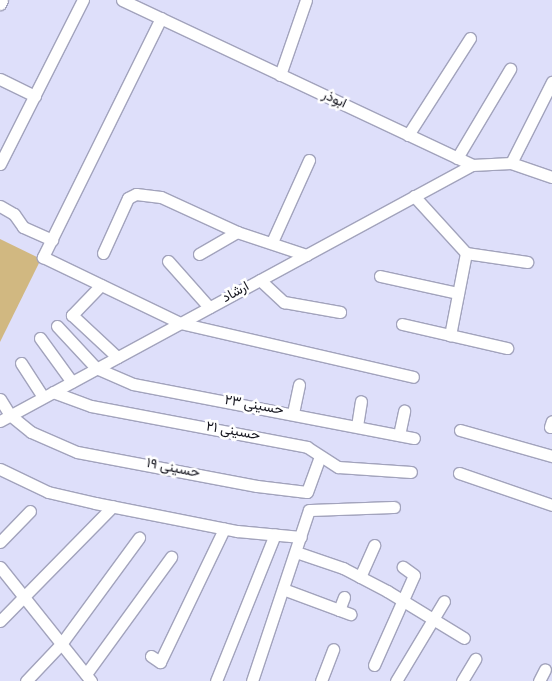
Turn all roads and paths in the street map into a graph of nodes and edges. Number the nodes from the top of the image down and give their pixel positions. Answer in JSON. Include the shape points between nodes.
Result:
{"nodes":[{"id":1,"x":2,"y":0,"type":"edge"},
{"id":2,"x":83,"y":0,"type":"edge"},
{"id":3,"x":122,"y":0,"type":"edge"},
{"id":4,"x":306,"y":0,"type":"edge"},
{"id":5,"x":0,"y":4,"type":"edge"},
{"id":6,"x":145,"y":5,"type":"edge"},
{"id":7,"x":161,"y":18,"type":"junction"},
{"id":8,"x":470,"y":38,"type":"dead end"},
{"id":9,"x":510,"y":69,"type":"dead end"},
{"id":10,"x":280,"y":74,"type":"junction"},
{"id":11,"x":0,"y":79,"type":"edge"},
{"id":12,"x":552,"y":82,"type":"edge"},
{"id":13,"x":35,"y":96,"type":"junction"},
{"id":14,"x":408,"y":135,"type":"junction"},
{"id":15,"x":457,"y":158,"type":"junction"},
{"id":16,"x":309,"y":160,"type":"dead end"},
{"id":17,"x":510,"y":163,"type":"junction"},
{"id":18,"x":0,"y":164,"type":"edge"},
{"id":19,"x":472,"y":165,"type":"junction"},
{"id":20,"x":552,"y":177,"type":"edge"},
{"id":21,"x":414,"y":196,"type":"junction"},
{"id":22,"x":0,"y":206,"type":"edge"},
{"id":23,"x":236,"y":232,"type":"junction"},
{"id":24,"x":52,"y":240,"type":"junction"},
{"id":25,"x":272,"y":242,"type":"junction"},
{"id":26,"x":103,"y":253,"type":"dead end"},
{"id":27,"x":466,"y":253,"type":"junction"},
{"id":28,"x":199,"y":254,"type":"dead end"},
{"id":29,"x":306,"y":255,"type":"junction"},
{"id":30,"x":168,"y":261,"type":"dead end"},
{"id":31,"x":527,"y":262,"type":"dead end"},
{"id":32,"x":380,"y":276,"type":"dead end"},
{"id":33,"x":260,"y":280,"type":"junction"},
{"id":34,"x":101,"y":285,"type":"junction"},
{"id":35,"x":458,"y":293,"type":"junction"},
{"id":36,"x":210,"y":307,"type":"junction"},
{"id":37,"x":340,"y":312,"type":"dead end"},
{"id":38,"x":180,"y":323,"type":"junction"},
{"id":39,"x":402,"y":324,"type":"dead end"},
{"id":40,"x":56,"y":326,"type":"dead end"},
{"id":41,"x":450,"y":335,"type":"junction"},
{"id":42,"x":40,"y":338,"type":"dead end"},
{"id":43,"x":506,"y":348,"type":"dead end"},
{"id":44,"x":117,"y":357,"type":"junction"},
{"id":45,"x":21,"y":363,"type":"dead end"},
{"id":46,"x":96,"y":368,"type":"junction"},
{"id":47,"x":413,"y":377,"type":"dead end"},
{"id":48,"x":72,"y":382,"type":"junction"},
{"id":49,"x":299,"y":385,"type":"dead end"},
{"id":50,"x":48,"y":395,"type":"junction"},
{"id":51,"x":0,"y":399,"type":"edge"},
{"id":52,"x":362,"y":401,"type":"dead end"},
{"id":53,"x":404,"y":411,"type":"dead end"},
{"id":54,"x":293,"y":413,"type":"junction"},
{"id":55,"x":5,"y":418,"type":"edge"},
{"id":56,"x":357,"y":426,"type":"junction"},
{"id":57,"x":460,"y":430,"type":"dead end"},
{"id":58,"x":399,"y":435,"type":"junction"},
{"id":59,"x":414,"y":438,"type":"dead end"},
{"id":60,"x":320,"y":456,"type":"junction"},
{"id":61,"x":552,"y":456,"type":"edge"},
{"id":62,"x":0,"y":469,"type":"edge"},
{"id":63,"x":411,"y":472,"type":"dead end"},
{"id":64,"x":459,"y":473,"type":"dead end"},
{"id":65,"x":552,"y":505,"type":"edge"},
{"id":66,"x":113,"y":506,"type":"junction"},
{"id":67,"x":394,"y":507,"type":"dead end"},
{"id":68,"x":30,"y":511,"type":"dead end"},
{"id":69,"x":224,"y":529,"type":"junction"},
{"id":70,"x":275,"y":534,"type":"junction"},
{"id":71,"x":301,"y":537,"type":"junction"},
{"id":72,"x":138,"y":538,"type":"dead end"},
{"id":73,"x":0,"y":542,"type":"edge"},
{"id":74,"x":374,"y":545,"type":"dead end"},
{"id":75,"x":296,"y":552,"type":"junction"},
{"id":76,"x":171,"y":557,"type":"dead end"},
{"id":77,"x":403,"y":567,"type":"dead end"},
{"id":78,"x":0,"y":568,"type":"edge"},
{"id":79,"x":360,"y":577,"type":"junction"},
{"id":80,"x":283,"y":589,"type":"junction"},
{"id":81,"x":24,"y":597,"type":"junction"},
{"id":82,"x":344,"y":597,"type":"dead end"},
{"id":83,"x":404,"y":600,"type":"junction"},
{"id":84,"x":444,"y":601,"type":"dead end"},
{"id":85,"x":339,"y":610,"type":"junction"},
{"id":86,"x":350,"y":614,"type":"dead end"},
{"id":87,"x":434,"y":619,"type":"junction"},
{"id":88,"x":0,"y":621,"type":"edge"},
{"id":89,"x":464,"y":638,"type":"dead end"},
{"id":90,"x":61,"y":644,"type":"junction"},
{"id":91,"x":333,"y":649,"type":"dead end"},
{"id":92,"x":151,"y":656,"type":"dead end"},
{"id":93,"x":475,"y":659,"type":"dead end"},
{"id":94,"x":374,"y":666,"type":"dead end"},
{"id":95,"x":545,"y":670,"type":"dead end"},
{"id":96,"x":88,"y":677,"type":"edge"},
{"id":97,"x":26,"y":681,"type":"edge"},
{"id":98,"x":216,"y":681,"type":"edge"},
{"id":99,"x":252,"y":681,"type":"edge"},
{"id":100,"x":321,"y":681,"type":"edge"},
{"id":101,"x":396,"y":681,"type":"edge"},
{"id":102,"x":462,"y":681,"type":"edge"},
{"id":103,"x":539,"y":681,"type":"edge"}],
"edges":[{"from":1,"to":5,"type":"street"},
{"from":2,"to":13,"type":"street"},
{"from":3,"to":6,"type":"street","name":"ابوذر"},
{"from":4,"to":10,"type":"street"},
{"from":6,"to":7,"type":"street","name":"ابوذر"},
{"from":7,"to":10,"type":"street","name":"ابوذر"},
{"from":7,"to":24,"type":"street"},
{"from":8,"to":14,"type":"street"},
{"from":9,"to":15,"type":"street"},
{"from":10,"to":14,"type":"street","name":"ابوذر"},
{"from":11,"to":13,"type":"street"},
{"from":12,"to":17,"type":"street"},
{"from":13,"to":18,"type":"street"},
{"from":14,"to":15,"type":"street","name":"ابوذر"},
{"from":15,"to":19,"type":"street","name":"ابوذر"},
{"from":16,"to":25,"type":"street"},
{"from":17,"to":19,"type":"street","name":"ابوذر"},
{"from":17,"to":20,"type":"street","name":"ابوذر"},
{"from":19,"to":21,"type":"street","name":"ارشاد"},
{"from":21,"to":27,"type":"street"},
{"from":21,"to":29,"type":"street","name":"ارشاد"},
{"from":22,"to":24,"type":"street","via":[[14,214],[22,227]]},
{"from":23,"to":25,"type":"street"},
{"from":23,"to":26,"type":"street","via":[[161,197],[136,194],[128,198]]},
{"from":23,"to":28,"type":"street"},
{"from":24,"to":34,"type":"street","via":[[43,257]]},
{"from":25,"to":29,"type":"street"},
{"from":27,"to":31,"type":"street"},
{"from":27,"to":35,"type":"street"},
{"from":29,"to":33,"type":"street","name":"ارشاد"},
{"from":30,"to":36,"type":"street"},
{"from":32,"to":35,"type":"street"},
{"from":33,"to":36,"type":"street","name":"ارشاد"},
{"from":33,"to":37,"type":"street","via":[[284,302]]},
{"from":34,"to":38,"type":"street"},
{"from":34,"to":44,"type":"street","via":[[72,315]]},
{"from":35,"to":41,"type":"street"},
{"from":36,"to":38,"type":"street","name":"ارشاد"},
{"from":38,"to":44,"type":"street","name":"ارشاد"},
{"from":38,"to":47,"type":"street"},
{"from":39,"to":41,"type":"street"},
{"from":40,"to":46,"type":"street"},
{"from":41,"to":43,"type":"street"},
{"from":42,"to":48,"type":"street"},
{"from":44,"to":46,"type":"street","name":"ارشاد"},
{"from":45,"to":50,"type":"street"},
{"from":46,"to":48,"type":"street","name":"ارشاد"},
{"from":46,"to":54,"type":"street","name":"حسینی ۲۳","via":[[133,384]]},
{"from":48,"to":50,"type":"street","name":"ارشاد"},
{"from":49,"to":54,"type":"street"},
{"from":50,"to":55,"type":"street","name":"ارشاد"},
{"from":50,"to":60,"type":"street","name":"حسینی ۲۱","via":[[90,406],[275,439],[307,447]]},
{"from":51,"to":55,"type":"street"},
{"from":52,"to":56,"type":"street"},
{"from":53,"to":58,"type":"street"},
{"from":54,"to":56,"type":"street","name":"حسینی ۲۳"},
{"from":55,"to":60,"type":"street","name":"حسینی ۱۹","via":[[77,452],[307,492]]},
{"from":56,"to":58,"type":"street","name":"حسینی ۲۳"},
{"from":57,"to":61,"type":"street"},
{"from":58,"to":59,"type":"street","name":"حسینی ۲۳"},
{"from":60,"to":63,"type":"street","name":"حسینی ۲۱","via":[[338,467],[359,471]]},
{"from":62,"to":66,"type":"street","via":[[48,492]]},
{"from":64,"to":65,"type":"street"},
{"from":66,"to":69,"type":"street"},
{"from":66,"to":81,"type":"street"},
{"from":67,"to":71,"type":"street","via":[[309,510]]},
{"from":68,"to":73,"type":"street"},
{"from":69,"to":70,"type":"street"},
{"from":69,"to":92,"type":"street","via":[[160,662]]},
{"from":70,"to":71,"type":"street"},
{"from":70,"to":98,"type":"street"},
{"from":71,"to":75,"type":"street"},
{"from":72,"to":90,"type":"street"},
{"from":74,"to":79,"type":"street"},
{"from":75,"to":79,"type":"street"},
{"from":75,"to":80,"type":"street"},
{"from":76,"to":96,"type":"street"},
{"from":77,"to":83,"type":"street","via":[[414,575]]},
{"from":78,"to":81,"type":"street"},
{"from":79,"to":83,"type":"street"},
{"from":80,"to":85,"type":"street"},
{"from":80,"to":99,"type":"street"},
{"from":81,"to":88,"type":"street"},
{"from":81,"to":90,"type":"street"},
{"from":82,"to":85,"type":"street"},
{"from":83,"to":87,"type":"street"},
{"from":83,"to":94,"type":"street"},
{"from":84,"to":87,"type":"street"},
{"from":85,"to":86,"type":"street"},
{"from":87,"to":89,"type":"street"},
{"from":87,"to":101,"type":"street"},
{"from":90,"to":96,"type":"street"},
{"from":90,"to":97,"type":"street"},
{"from":91,"to":100,"type":"street"},
{"from":93,"to":102,"type":"street"},
{"from":95,"to":103,"type":"street"}]}
